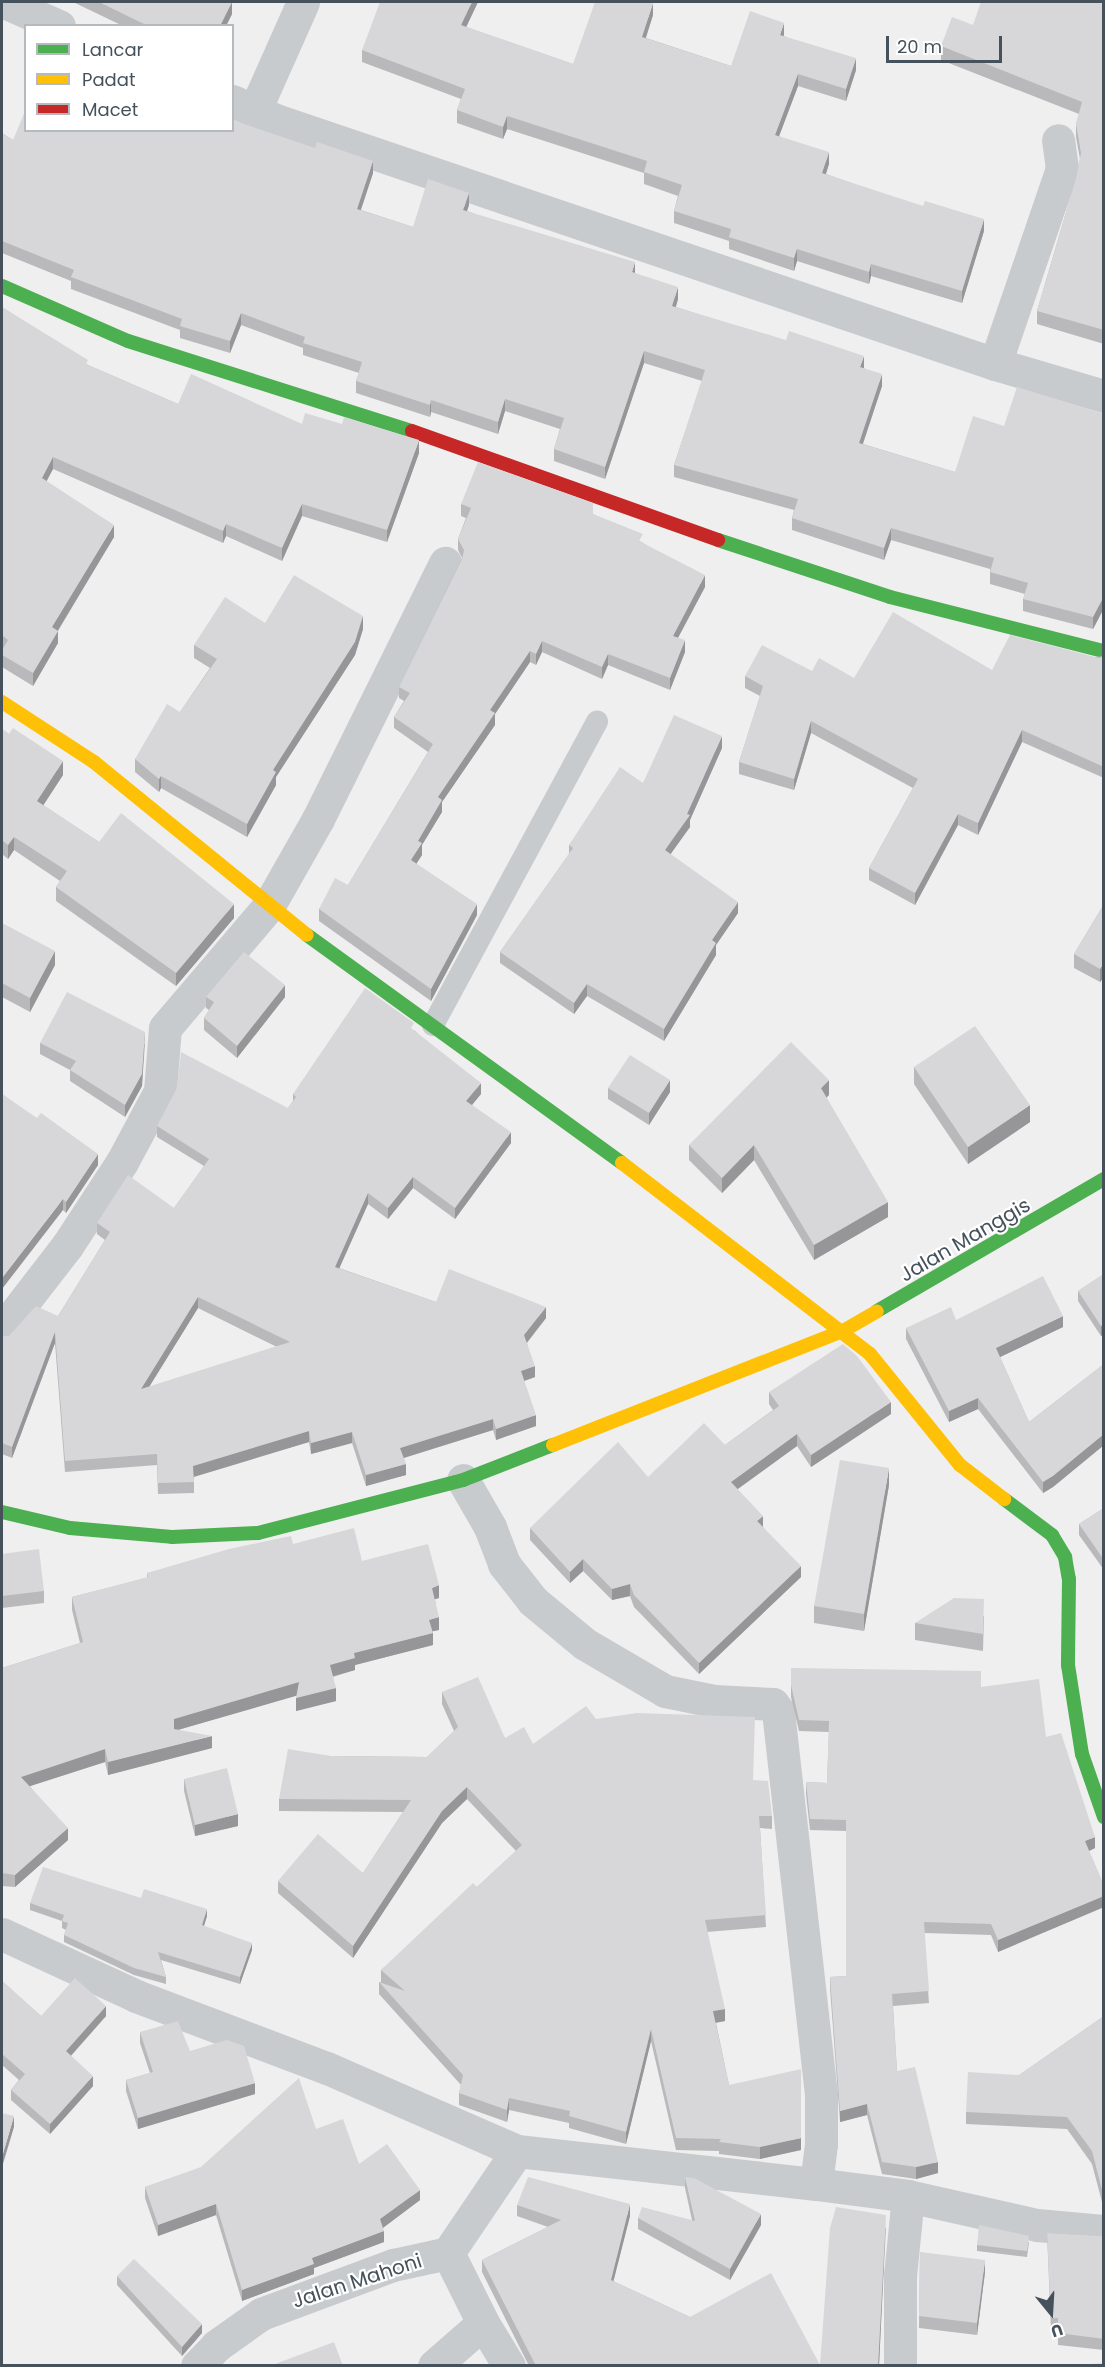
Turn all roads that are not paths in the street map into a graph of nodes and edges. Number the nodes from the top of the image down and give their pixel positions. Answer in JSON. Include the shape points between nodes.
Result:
{"nodes":[{"id":1,"x":4,"y":2,"type":"edge"},
{"id":2,"x":303,"y":2,"type":"edge"},
{"id":3,"x":54,"y":24,"type":"edge"},
{"id":4,"x":244,"y":105,"type":"edge"},
{"id":5,"x":1058,"y":140,"type":"dead end"},
{"id":6,"x":2,"y":286,"type":"edge"},
{"id":7,"x":995,"y":364,"type":"junction"},
{"id":8,"x":1104,"y":396,"type":"edge"},
{"id":9,"x":445,"y":563,"type":"dead end"},
{"id":10,"x":1104,"y":651,"type":"edge"},
{"id":11,"x":2,"y":702,"type":"edge"},
{"id":12,"x":597,"y":722,"type":"dead end"},
{"id":13,"x":268,"y":907,"type":"junction"},
{"id":14,"x":433,"y":1024,"type":"junction"},
{"id":15,"x":1104,"y":1179,"type":"edge"},
{"id":16,"x":2,"y":1330,"type":"edge"},
{"id":17,"x":843,"y":1331,"type":"junction"},
{"id":18,"x":463,"y":1480,"type":"junction"},
{"id":19,"x":2,"y":1512,"type":"edge"},
{"id":20,"x":1104,"y":1817,"type":"edge"},
{"id":21,"x":2,"y":1934,"type":"edge"},
{"id":22,"x":517,"y":2151,"type":"junction"},
{"id":23,"x":816,"y":2184,"type":"junction"},
{"id":24,"x":908,"y":2196,"type":"junction"},
{"id":25,"x":1104,"y":2231,"type":"edge"},
{"id":26,"x":448,"y":2253,"type":"junction"},
{"id":27,"x":483,"y":2323,"type":"junction"},
{"id":28,"x":197,"y":2366,"type":"edge"},
{"id":29,"x":434,"y":2366,"type":"edge"},
{"id":30,"x":509,"y":2366,"type":"edge"},
{"id":31,"x":900,"y":2366,"type":"edge"}],
"edges":[{"from":1,"to":3,"type":"street"},
{"from":2,"to":4,"type":"street"},
{"from":4,"to":7,"type":"street"},
{"from":5,"to":7,"type":"street","via":[[1062,168]]},
{"from":6,"to":10,"type":"street","via":[[128,341],[438,439],[814,574]]},
{"from":7,"to":8,"type":"street"},
{"from":9,"to":13,"type":"street","via":[[390,679]]},
{"from":11,"to":13,"type":"street","via":[[94,762]]},
{"from":12,"to":14,"type":"lane"},
{"from":13,"to":14,"type":"street"},
{"from":13,"to":16,"type":"street","via":[[165,1028],[160,1090],[141,1129],[66,1246]]},
{"from":14,"to":17,"type":"street"},
{"from":15,"to":17,"type":"street","name":"Jalan Manggis"},
{"from":17,"to":18,"type":"street","name":"Jalan Manggis"},
{"from":17,"to":20,"type":"street","via":[[870,1354],[960,1465],[1052,1535],[1065,1557],[1069,1579],[1068,1665],[1082,1754]]},
{"from":18,"to":19,"type":"street","name":"Jalan Manggis","via":[[332,1517],[258,1533],[172,1537],[70,1528]]},
{"from":18,"to":23,"type":"street","via":[[490,1527],[504,1564],[533,1601],[585,1644],[665,1691],[714,1701],[773,1704],[778,1711],[821,2095],[822,2144]]},
{"from":21,"to":22,"type":"street","via":[[136,1996],[327,2068]]},
{"from":22,"to":23,"type":"street"},
{"from":22,"to":26,"type":"street","name":"Jalan Mahoni"},
{"from":23,"to":24,"type":"street"},
{"from":24,"to":25,"type":"street","via":[[1037,2225]]},
{"from":24,"to":31,"type":"street","via":[[900,2276]]},
{"from":26,"to":27,"type":"street"},
{"from":26,"to":28,"type":"street","name":"Jalan Mahoni","via":[[393,2265],[261,2314],[216,2346]]},
{"from":27,"to":29,"type":"street"},
{"from":27,"to":30,"type":"street"}]}
